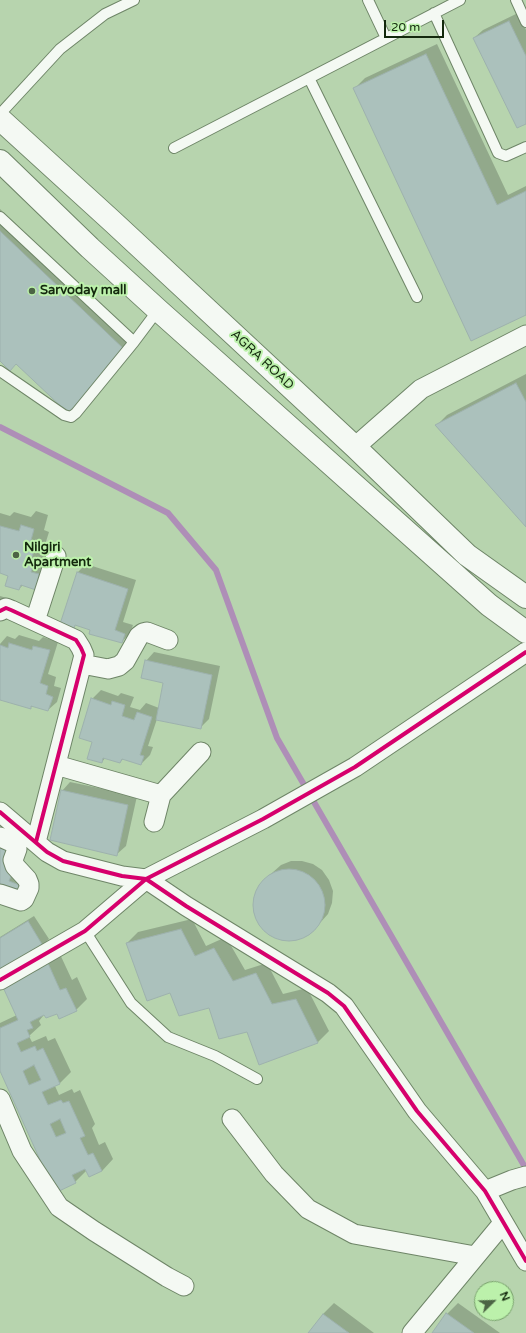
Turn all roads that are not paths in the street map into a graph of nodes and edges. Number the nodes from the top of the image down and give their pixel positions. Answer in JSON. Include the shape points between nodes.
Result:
{"nodes":[{"id":1,"x":134,"y":0,"type":"edge"},
{"id":2,"x":368,"y":0,"type":"edge"},
{"id":3,"x":460,"y":0,"type":"edge"},
{"id":4,"x":516,"y":0,"type":"edge"},
{"id":5,"x":434,"y":13,"type":"junction"},
{"id":6,"x":526,"y":22,"type":"edge"},
{"id":7,"x":386,"y":38,"type":"junction"},
{"id":8,"x":309,"y":78,"type":"junction"},
{"id":9,"x":0,"y":114,"type":"edge"},
{"id":10,"x":0,"y":119,"type":"edge"},
{"id":11,"x":526,"y":147,"type":"edge"},
{"id":12,"x":174,"y":148,"type":"dead end"},
{"id":13,"x":0,"y":161,"type":"edge"},
{"id":14,"x":0,"y":217,"type":"edge"},
{"id":15,"x":417,"y":297,"type":"dead end"},
{"id":16,"x":158,"y":310,"type":"junction"},
{"id":17,"x":526,"y":336,"type":"edge"},
{"id":18,"x":134,"y":342,"type":"junction"},
{"id":19,"x":0,"y":371,"type":"edge"},
{"id":20,"x":356,"y":447,"type":"junction"},
{"id":21,"x":56,"y":556,"type":"dead end"},
{"id":22,"x":524,"y":594,"type":"edge"},
{"id":23,"x":0,"y":611,"type":"edge"},
{"id":24,"x":35,"y":621,"type":"junction"},
{"id":25,"x":526,"y":632,"type":"edge"},
{"id":26,"x":168,"y":640,"type":"dead end"},
{"id":27,"x":526,"y":652,"type":"edge"},
{"id":28,"x":82,"y":664,"type":"junction"},
{"id":29,"x":201,"y":752,"type":"dead end"},
{"id":30,"x":56,"y":765,"type":"junction"},
{"id":31,"x":161,"y":795,"type":"junction"},
{"id":32,"x":0,"y":812,"type":"edge"},
{"id":33,"x":154,"y":822,"type":"dead end"},
{"id":34,"x":0,"y":837,"type":"edge"},
{"id":35,"x":36,"y":842,"type":"junction"},
{"id":36,"x":146,"y":879,"type":"junction"},
{"id":37,"x":0,"y":894,"type":"edge"},
{"id":38,"x":85,"y":931,"type":"junction"},
{"id":39,"x":0,"y":980,"type":"edge"},
{"id":40,"x":257,"y":1079,"type":"dead end"},
{"id":41,"x":0,"y":1099,"type":"edge"},
{"id":42,"x":232,"y":1119,"type":"dead end"},
{"id":43,"x":519,"y":1178,"type":"edge"},
{"id":44,"x":485,"y":1191,"type":"junction"},
{"id":45,"x":503,"y":1223,"type":"junction"},
{"id":46,"x":475,"y":1256,"type":"junction"},
{"id":47,"x":526,"y":1261,"type":"edge"},
{"id":48,"x":184,"y":1286,"type":"dead end"},
{"id":49,"x":412,"y":1333,"type":"edge"}],
"edges":[{"from":1,"to":9,"type":"lane","via":[[105,14],[60,49]]},
{"from":2,"to":7,"type":"lane"},
{"from":3,"to":5,"type":"lane"},
{"from":4,"to":6,"type":"lane"},
{"from":5,"to":7,"type":"lane"},
{"from":5,"to":11,"type":"lane","via":[[498,153],[506,156]]},
{"from":7,"to":8,"type":"lane"},
{"from":8,"to":12,"type":"lane"},
{"from":8,"to":15,"type":"lane"},
{"from":10,"to":20,"type":"main road","name":"AGRA ROAD"},
{"from":13,"to":16,"type":"main road"},
{"from":14,"to":18,"type":"lane"},
{"from":16,"to":18,"type":"lane"},
{"from":16,"to":25,"type":"main road","via":[[489,605]]},
{"from":17,"to":20,"type":"street","via":[[421,389]]},
{"from":18,"to":19,"type":"lane","via":[[71,417]]},
{"from":20,"to":22,"type":"main road","name":"AGRA ROAD","via":[[466,555]]},
{"from":21,"to":24,"type":"street"},
{"from":23,"to":24,"type":"street","via":[[6,608]]},
{"from":24,"to":28,"type":"street","via":[[76,640],[84,655]]},
{"from":26,"to":28,"type":"street","via":[[147,632],[143,633],[119,666],[108,669]]},
{"from":27,"to":36,"type":"street","via":[[355,767],[263,819]]},
{"from":28,"to":30,"type":"street"},
{"from":29,"to":31,"type":"street"},
{"from":30,"to":31,"type":"street"},
{"from":30,"to":35,"type":"street"},
{"from":31,"to":33,"type":"street"},
{"from":32,"to":35,"type":"street"},
{"from":34,"to":37,"type":"street","via":[[16,844],[13,860],[29,884],[21,901]]},
{"from":35,"to":36,"type":"street","via":[[63,861],[122,876]]},
{"from":36,"to":38,"type":"street"},
{"from":36,"to":44,"type":"street","via":[[328,993],[344,1006],[417,1112]]},
{"from":38,"to":39,"type":"street"},
{"from":38,"to":40,"type":"lane","via":[[131,1003],[168,1037],[216,1056]]},
{"from":41,"to":48,"type":"street","via":[[22,1151],[59,1207]]},
{"from":42,"to":46,"type":"street","via":[[274,1174],[308,1209],[354,1234]]},
{"from":43,"to":44,"type":"street"},
{"from":44,"to":45,"type":"street"},
{"from":45,"to":46,"type":"street"},
{"from":45,"to":47,"type":"street"},
{"from":46,"to":49,"type":"street"}]}
